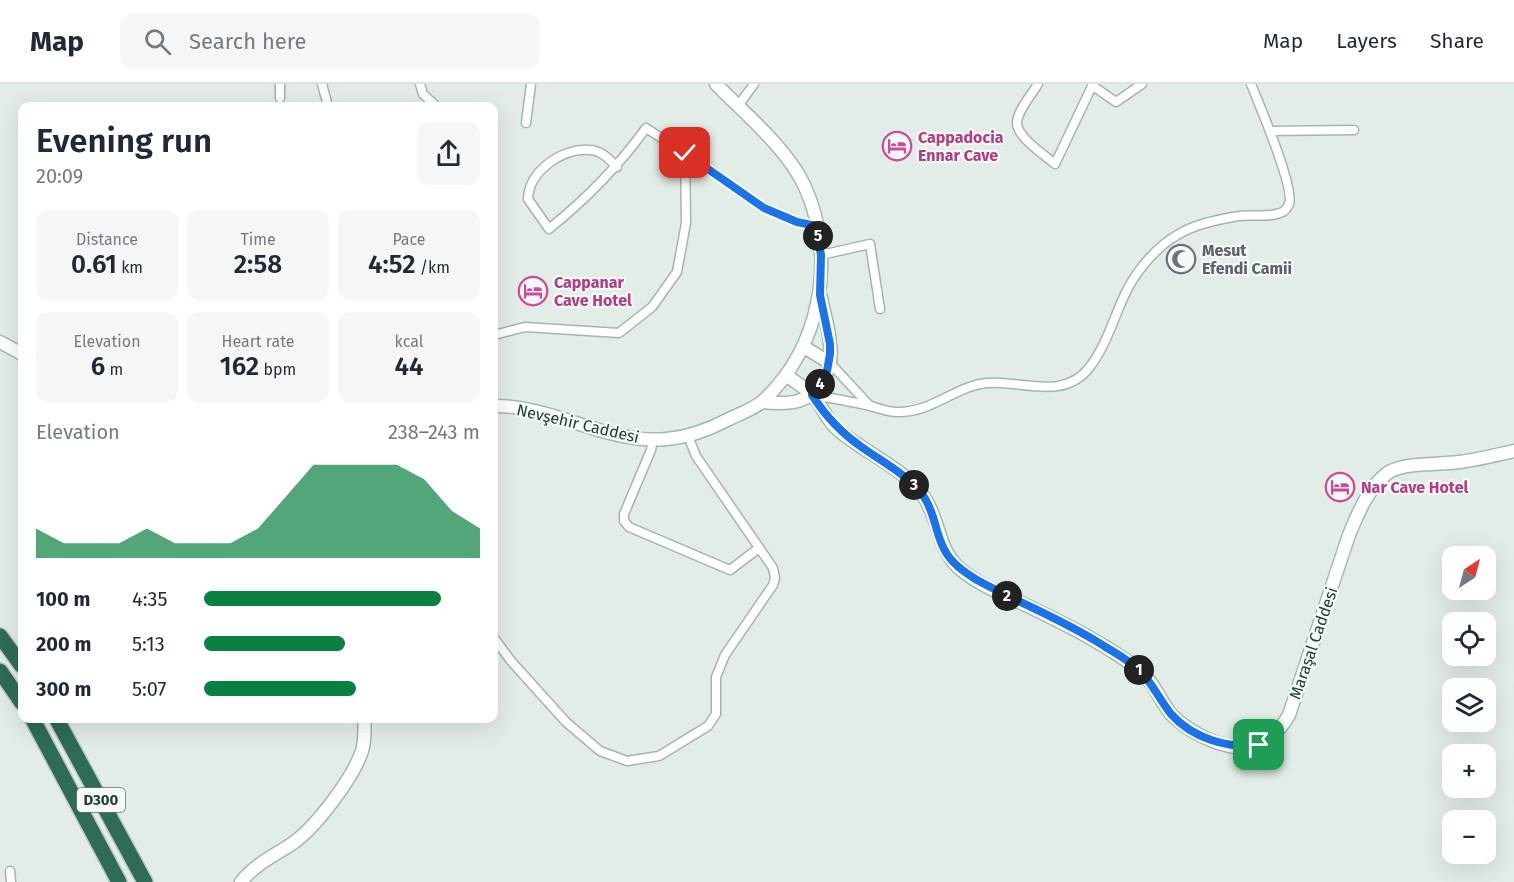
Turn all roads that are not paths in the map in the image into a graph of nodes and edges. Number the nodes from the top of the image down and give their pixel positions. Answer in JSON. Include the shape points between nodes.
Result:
{"nodes":[{"id":1,"x":280,"y":84,"type":"edge"},
{"id":2,"x":322,"y":84,"type":"edge"},
{"id":3,"x":420,"y":84,"type":"edge"},
{"id":4,"x":531,"y":84,"type":"edge"},
{"id":5,"x":716,"y":84,"type":"edge"},
{"id":6,"x":754,"y":84,"type":"edge"},
{"id":7,"x":1038,"y":84,"type":"edge"},
{"id":8,"x":1142,"y":84,"type":"edge"},
{"id":9,"x":1251,"y":84,"type":"edge"},
{"id":10,"x":1093,"y":85,"type":"edge"},
{"id":11,"x":280,"y":98,"type":"dead end"},
{"id":12,"x":327,"y":102,"type":"edge"},
{"id":13,"x":432,"y":102,"type":"edge"},
{"id":14,"x":738,"y":106,"type":"junction"},
{"id":15,"x":526,"y":123,"type":"dead end"},
{"id":16,"x":1354,"y":130,"type":"dead end"},
{"id":17,"x":1270,"y":131,"type":"junction"},
{"id":18,"x":685,"y":153,"type":"junction"},
{"id":19,"x":617,"y":167,"type":"junction"},
{"id":20,"x":816,"y":226,"type":"junction"},
{"id":21,"x":821,"y":255,"type":"junction"},
{"id":22,"x":820,"y":295,"type":"junction"},
{"id":23,"x":880,"y":309,"type":"dead end"},
{"id":24,"x":498,"y":334,"type":"edge"},
{"id":25,"x":0,"y":342,"type":"edge"},
{"id":26,"x":804,"y":347,"type":"junction"},
{"id":27,"x":18,"y":352,"type":"edge"},
{"id":28,"x":830,"y":363,"type":"junction"},
{"id":29,"x":786,"y":375,"type":"junction"},
{"id":30,"x":812,"y":395,"type":"junction"},
{"id":31,"x":762,"y":402,"type":"junction"},
{"id":32,"x":498,"y":406,"type":"edge"},
{"id":33,"x":869,"y":406,"type":"junction"},
{"id":34,"x":688,"y":436,"type":"junction"},
{"id":35,"x":653,"y":440,"type":"junction"},
{"id":36,"x":1514,"y":451,"type":"edge"},
{"id":37,"x":759,"y":548,"type":"junction"},
{"id":38,"x":0,"y":636,"type":"edge"},
{"id":39,"x":498,"y":643,"type":"edge"},
{"id":40,"x":18,"y":661,"type":"edge"},
{"id":41,"x":0,"y":670,"type":"edge"},
{"id":42,"x":18,"y":697,"type":"edge"},
{"id":43,"x":35,"y":723,"type":"edge"},
{"id":44,"x":59,"y":723,"type":"edge"},
{"id":45,"x":364,"y":723,"type":"edge"},
{"id":46,"x":10,"y":871,"type":"dead end"},
{"id":47,"x":11,"y":882,"type":"edge"},
{"id":48,"x":119,"y":882,"type":"edge"},
{"id":49,"x":145,"y":882,"type":"edge"},
{"id":50,"x":241,"y":882,"type":"edge"}],
"edges":[{"from":1,"to":11,"type":"street"},
{"from":2,"to":12,"type":"street"},
{"from":3,"to":13,"type":"street"},
{"from":4,"to":15,"type":"street"},
{"from":5,"to":14,"type":"street"},
{"from":6,"to":14,"type":"street"},
{"from":7,"to":10,"type":"street","via":[[1019,115],[1018,130],[1055,164]]},
{"from":8,"to":10,"type":"street","via":[[1116,102]]},
{"from":9,"to":17,"type":"street"},
{"from":14,"to":20,"type":"street","via":[[795,170],[812,204]]},
{"from":16,"to":17,"type":"street"},
{"from":17,"to":33,"type":"street","via":[[1289,191],[1287,208],[1272,215],[1213,222],[1180,233],[1167,242],[1134,278],[1096,358],[1080,377],[1048,387],[982,384],[913,411]]},
{"from":18,"to":19,"type":"street","via":[[646,129]]},
{"from":18,"to":20,"type":"street","via":[[764,208]]},
{"from":18,"to":24,"type":"street","via":[[686,223],[677,272],[652,307],[620,333],[525,327]]},
{"from":19,"to":19,"type":"street","via":[[549,229],[528,199],[532,183],[555,158],[590,150],[606,156]]},
{"from":20,"to":21,"type":"street"},
{"from":21,"to":22,"type":"street"},
{"from":21,"to":23,"type":"street","via":[[870,244]]},
{"from":22,"to":26,"type":"street","name":"Nevşehir Caddesi"},
{"from":22,"to":28,"type":"street"},
{"from":25,"to":27,"type":"street"},
{"from":26,"to":28,"type":"street"},
{"from":26,"to":29,"type":"street","name":"Nevşehir Caddesi"},
{"from":28,"to":30,"type":"street"},
{"from":28,"to":33,"type":"street"},
{"from":29,"to":30,"type":"street","name":"Maraşal Caddesi"},
{"from":29,"to":31,"type":"street","name":"Nevşehir Caddesi"},
{"from":30,"to":31,"type":"street","name":"Nevşehir Caddesi","via":[[787,403]]},
{"from":30,"to":33,"type":"street"},
{"from":30,"to":36,"type":"street","name":"Maraşal Caddesi","via":[[835,426],[912,483],[933,514],[944,548],[963,571],[1128,661],[1153,685],[1173,716],[1210,740],[1229,746],[1259,745],[1282,726],[1349,534],[1379,482],[1401,468]]},
{"from":31,"to":34,"type":"street","name":"Nevşehir Caddesi"},
{"from":32,"to":35,"type":"street","name":"Nevşehir Caddesi"},
{"from":34,"to":35,"type":"street","name":"Nevşehir Caddesi"},
{"from":34,"to":37,"type":"street","via":[[696,456]]},
{"from":35,"to":37,"type":"street","via":[[624,514],[629,527],[729,570]]},
{"from":37,"to":39,"type":"street","via":[[775,578],[724,655],[716,677],[716,714],[708,726],[659,756],[627,761],[600,751],[566,722]]},
{"from":38,"to":40,"type":"highway"},
{"from":41,"to":42,"type":"highway"},
{"from":43,"to":48,"type":"highway","number":"D300"},
{"from":44,"to":49,"type":"highway","number":"D300"},
{"from":45,"to":50,"type":"street","via":[[358,762],[315,823],[292,844],[253,868]]},
{"from":46,"to":47,"type":"street"}]}
